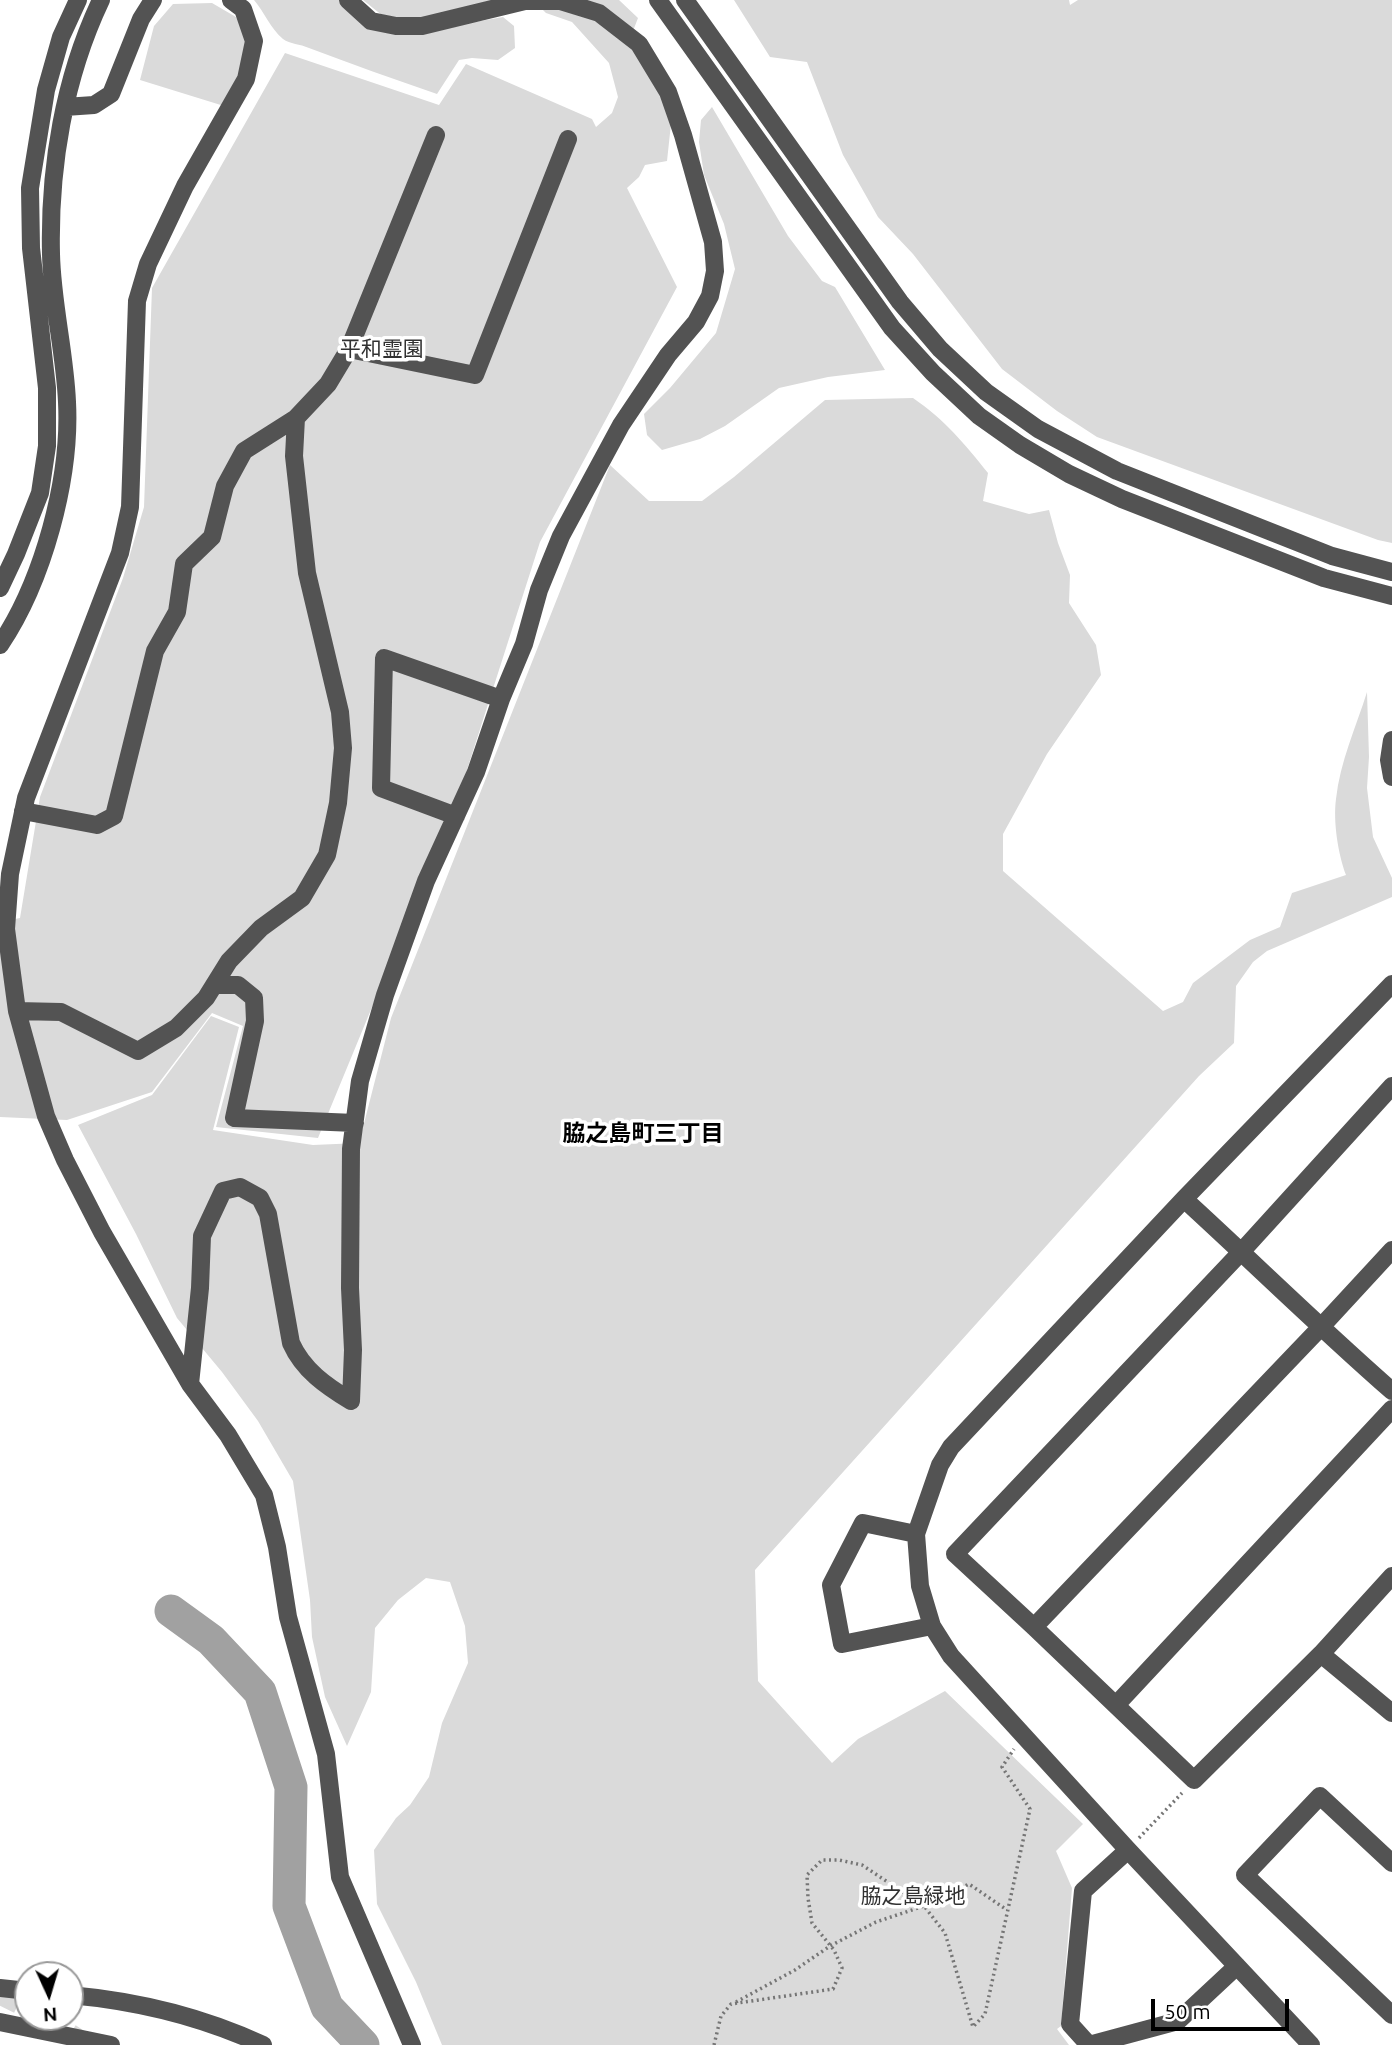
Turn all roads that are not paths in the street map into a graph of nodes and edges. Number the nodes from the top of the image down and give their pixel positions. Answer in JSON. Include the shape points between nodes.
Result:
{"nodes":[{"id":1,"x":78,"y":0,"type":"edge"},
{"id":2,"x":101,"y":0,"type":"edge"},
{"id":3,"x":153,"y":0,"type":"edge"},
{"id":4,"x":231,"y":0,"type":"edge"},
{"id":5,"x":348,"y":0,"type":"edge"},
{"id":6,"x":658,"y":0,"type":"edge"},
{"id":7,"x":685,"y":0,"type":"edge"},
{"id":8,"x":65,"y":107,"type":"junction"},
{"id":9,"x":436,"y":135,"type":"dead end"},
{"id":10,"x":568,"y":139,"type":"dead end"},
{"id":11,"x":349,"y":349,"type":"junction"},
{"id":12,"x":296,"y":418,"type":"junction"},
{"id":13,"x":1392,"y":572,"type":"edge"},
{"id":14,"x":0,"y":589,"type":"edge"},
{"id":15,"x":1392,"y":597,"type":"edge"},
{"id":16,"x":7,"y":620,"type":"edge"},
{"id":17,"x":0,"y":645,"type":"edge"},
{"id":18,"x":501,"y":699,"type":"junction"},
{"id":19,"x":1392,"y":740,"type":"edge"},
{"id":20,"x":1392,"y":778,"type":"edge"},
{"id":21,"x":23,"y":811,"type":"junction"},
{"id":22,"x":456,"y":816,"type":"junction"},
{"id":23,"x":1392,"y":984,"type":"edge"},
{"id":24,"x":214,"y":985,"type":"junction"},
{"id":25,"x":17,"y":1011,"type":"junction"},
{"id":26,"x":1392,"y":1086,"type":"edge"},
{"id":27,"x":355,"y":1123,"type":"junction"},
{"id":28,"x":1184,"y":1199,"type":"junction"},
{"id":29,"x":1392,"y":1250,"type":"edge"},
{"id":30,"x":1242,"y":1251,"type":"junction"},
{"id":31,"x":1320,"y":1328,"type":"junction"},
{"id":32,"x":190,"y":1384,"type":"junction"},
{"id":33,"x":1392,"y":1391,"type":"edge"},
{"id":34,"x":1392,"y":1409,"type":"edge"},
{"id":35,"x":916,"y":1534,"type":"junction"},
{"id":36,"x":1392,"y":1576,"type":"edge"},
{"id":37,"x":932,"y":1626,"type":"junction"},
{"id":38,"x":1034,"y":1627,"type":"junction"},
{"id":39,"x":1321,"y":1654,"type":"junction"},
{"id":40,"x":1116,"y":1705,"type":"junction"},
{"id":41,"x":1392,"y":1713,"type":"edge"},
{"id":42,"x":1128,"y":1850,"type":"junction"},
{"id":43,"x":1392,"y":1863,"type":"edge"},
{"id":44,"x":1237,"y":1966,"type":"junction"},
{"id":45,"x":84,"y":1997,"type":"edge"},
{"id":46,"x":1392,"y":2015,"type":"edge"},
{"id":47,"x":0,"y":2022,"type":"edge"},
{"id":48,"x":111,"y":2045,"type":"edge"},
{"id":49,"x":263,"y":2045,"type":"edge"},
{"id":50,"x":412,"y":2045,"type":"edge"},
{"id":51,"x":1311,"y":2045,"type":"edge"}],
"edges":[{"from":1,"to":14,"type":"street","via":[[61,37],[46,90],[30,188],[31,248],[47,388],[47,446],[40,493]]},
{"from":2,"to":8,"type":"street"},
{"from":3,"to":8,"type":"street","via":[[111,94],[94,105]]},
{"from":4,"to":21,"type":"street","via":[[243,9],[254,41],[246,79],[185,186],[144,276],[137,301],[130,507],[120,553]]},
{"from":5,"to":18,"type":"street","via":[[371,21],[396,26],[422,26],[525,1],[560,1],[600,13],[639,44],[668,92],[713,242],[715,271],[710,296],[621,425],[561,536]]},
{"from":6,"to":15,"type":"street","via":[[892,328],[979,416],[1069,474],[1122,499],[1324,578]]},
{"from":7,"to":13,"type":"street","via":[[900,302],[940,349],[986,392],[1038,429],[1117,471],[1332,556]]},
{"from":8,"to":16,"type":"street","via":[[51,204],[51,257],[67,403],[64,462],[56,510],[36,576]]},
{"from":9,"to":11,"type":"street"},
{"from":10,"to":11,"type":"street","via":[[475,375]]},
{"from":11,"to":12,"type":"street","via":[[328,384]]},
{"from":12,"to":21,"type":"street","via":[[244,450],[225,486],[212,537],[184,565],[177,612],[155,651],[114,816],[97,825]]},
{"from":12,"to":24,"type":"street","via":[[294,456],[307,573],[340,712],[343,748],[338,803],[327,855],[302,898],[261,928],[229,961]]},
{"from":16,"to":17,"type":"street"},
{"from":18,"to":22,"type":"street"},
{"from":18,"to":22,"type":"street","via":[[384,658],[381,788]]},
{"from":19,"to":20,"type":"street"},
{"from":21,"to":25,"type":"street","via":[[10,874],[6,929]]},
{"from":22,"to":27,"type":"street","via":[[426,881],[384,995],[360,1081]]},
{"from":23,"to":28,"type":"street"},
{"from":24,"to":25,"type":"street","via":[[176,1028],[138,1051],[61,1012]]},
{"from":24,"to":27,"type":"street","via":[[238,985],[254,998],[255,1021],[234,1118]]},
{"from":25,"to":32,"type":"street","via":[[46,1116],[65,1160]]},
{"from":26,"to":30,"type":"street"},
{"from":27,"to":32,"type":"street","via":[[351,1149],[351,1401],[323,1384],[296,1357],[268,1214],[260,1198],[240,1187],[223,1191],[202,1236]]},
{"from":28,"to":30,"type":"street"},
{"from":28,"to":35,"type":"street","via":[[951,1447]]},
{"from":29,"to":31,"type":"street"},
{"from":30,"to":31,"type":"street"},
{"from":30,"to":38,"type":"street","via":[[955,1555]]},
{"from":31,"to":33,"type":"street"},
{"from":31,"to":38,"type":"street"},
{"from":32,"to":50,"type":"street","via":[[264,1495],[288,1617],[326,1754],[340,1877]]},
{"from":34,"to":40,"type":"street"},
{"from":35,"to":37,"type":"street","via":[[920,1586]]},
{"from":35,"to":37,"type":"street","via":[[863,1522],[831,1585],[842,1644]]},
{"from":36,"to":39,"type":"street"},
{"from":37,"to":42,"type":"street","via":[[951,1656]]},
{"from":38,"to":40,"type":"street"},
{"from":39,"to":40,"type":"street","via":[[1194,1780]]},
{"from":39,"to":41,"type":"street"},
{"from":42,"to":44,"type":"street"},
{"from":42,"to":44,"type":"street","via":[[1083,1891],[1070,2024],[1089,2045],[1178,2021]]},
{"from":43,"to":46,"type":"street","via":[[1320,1796],[1245,1875]]},
{"from":44,"to":51,"type":"street"},
{"from":45,"to":49,"type":"street","via":[[212,2024]]},
{"from":47,"to":48,"type":"street"}]}
